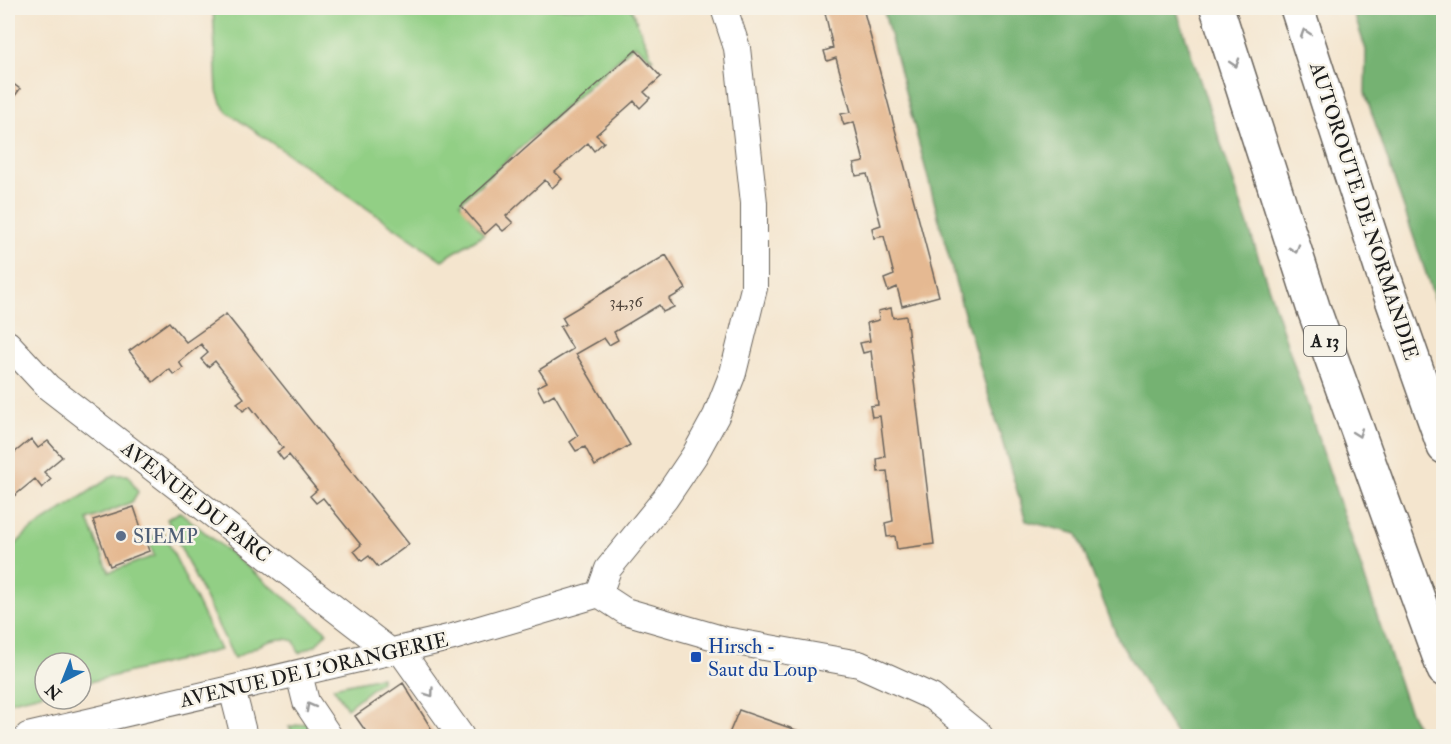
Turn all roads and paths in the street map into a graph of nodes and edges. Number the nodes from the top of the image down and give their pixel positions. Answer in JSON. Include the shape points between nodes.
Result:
{"nodes":[{"id":1,"x":724,"y":8,"type":"edge"},
{"id":2,"x":1217,"y":8,"type":"edge"},
{"id":3,"x":1297,"y":8,"type":"edge"},
{"id":4,"x":8,"y":344,"type":"edge"},
{"id":5,"x":1443,"y":447,"type":"edge"},
{"id":6,"x":599,"y":594,"type":"junction"},
{"id":7,"x":395,"y":651,"type":"junction"},
{"id":8,"x":1443,"y":670,"type":"edge"},
{"id":9,"x":299,"y":674,"type":"junction"},
{"id":10,"x":232,"y":689,"type":"junction"},
{"id":11,"x":28,"y":736,"type":"edge"},
{"id":12,"x":244,"y":736,"type":"edge"},
{"id":13,"x":329,"y":736,"type":"edge"},
{"id":14,"x":461,"y":736,"type":"edge"},
{"id":15,"x":980,"y":736,"type":"edge"}],
"edges":[{"from":1,"to":6,"type":"street","via":[[737,48],[752,179],[754,288],[733,373],[716,416],[665,499],[608,569]]},
{"from":2,"to":8,"type":"highway","number":"A 13","one_way":true,"via":[[1313,307]]},
{"from":5,"to":3,"type":"highway","name":"AUTOROUTE DE NORMANDIE","one_way":true},
{"from":4,"to":7,"type":"street","name":"AVENUE DU PARC","via":[[48,387]]},
{"from":6,"to":7,"type":"street","name":"AVENUE DE L'ORANGERIE","via":[[453,638]]},
{"from":6,"to":15,"type":"street","via":[[625,611],[725,640],[859,664],[932,697]]},
{"from":7,"to":9,"type":"street","name":"AVENUE DE L'ORANGERIE"},
{"from":7,"to":14,"type":"street","name":"AVENUE DU PARC","one_way":true},
{"from":9,"to":10,"type":"street","name":"AVENUE DE L'ORANGERIE"},
{"from":13,"to":9,"type":"street","one_way":true,"via":[[306,702]]},
{"from":10,"to":11,"type":"street","name":"AVENUE DE L'ORANGERIE"},
{"from":10,"to":12,"type":"street"}]}
